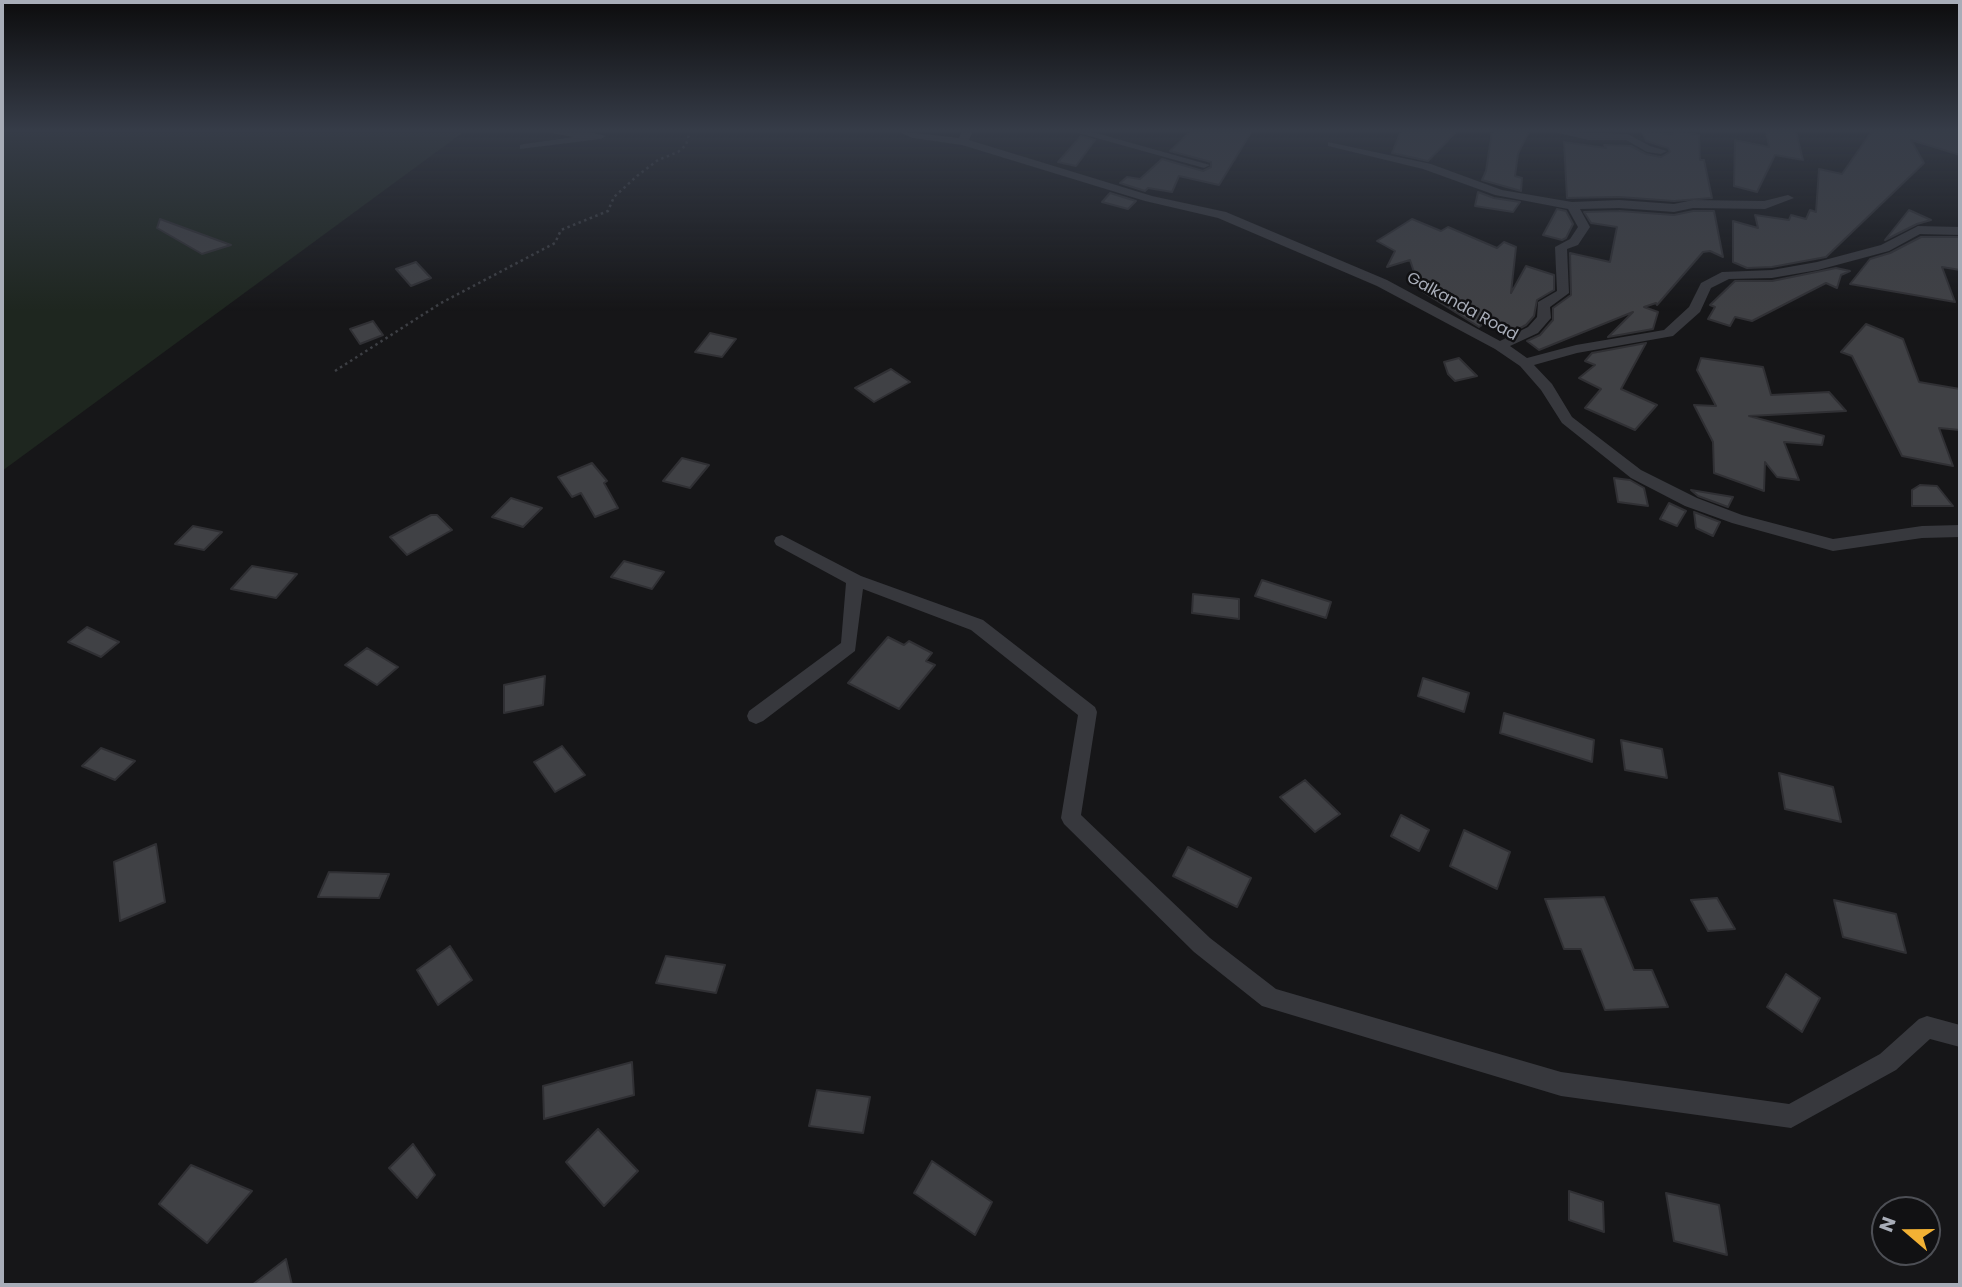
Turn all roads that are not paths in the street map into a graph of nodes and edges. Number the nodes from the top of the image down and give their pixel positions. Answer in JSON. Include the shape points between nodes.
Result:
{"nodes":[{"id":1,"x":1125,"y":191,"type":"edge"},
{"id":2,"x":1494,"y":191,"type":"edge"},
{"id":3,"x":1788,"y":198,"type":"dead end"},
{"id":4,"x":1572,"y":206,"type":"junction"},
{"id":5,"x":1960,"y":231,"type":"edge"},
{"id":6,"x":1500,"y":346,"type":"junction"},
{"id":7,"x":1525,"y":363,"type":"junction"},
{"id":8,"x":1960,"y":531,"type":"edge"},
{"id":9,"x":782,"y":541,"type":"dead end"},
{"id":10,"x":855,"y":580,"type":"junction"},
{"id":11,"x":756,"y":716,"type":"dead end"},
{"id":12,"x":1960,"y":1036,"type":"edge"}],
"edges":[{"from":1,"to":6,"type":"street","name":"Galkanda Road","via":[[1222,215],[1314,252]]},
{"from":2,"to":4,"type":"street"},
{"from":3,"to":4,"type":"street","via":[[1765,205]]},
{"from":4,"to":6,"type":"street","via":[[1584,227],[1574,242],[1561,247],[1563,293],[1543,305],[1544,318],[1533,330]]},
{"from":5,"to":7,"type":"street","via":[[1918,230],[1885,248],[1818,267],[1726,275],[1706,286],[1695,309],[1668,333],[1576,348]]},
{"from":6,"to":7,"type":"street","name":"Galkanda Road"},
{"from":7,"to":8,"type":"street","name":"Galkanda Road","via":[[1567,420],[1636,474],[1691,502],[1833,545]]},
{"from":9,"to":10,"type":"street"},
{"from":10,"to":11,"type":"street","via":[[849,646]]},
{"from":10,"to":12,"type":"street","via":[[977,625],[1088,712],[1071,818],[1202,946],[1270,998],[1562,1084],[1791,1116],[1888,1062],[1927,1027]]}]}
